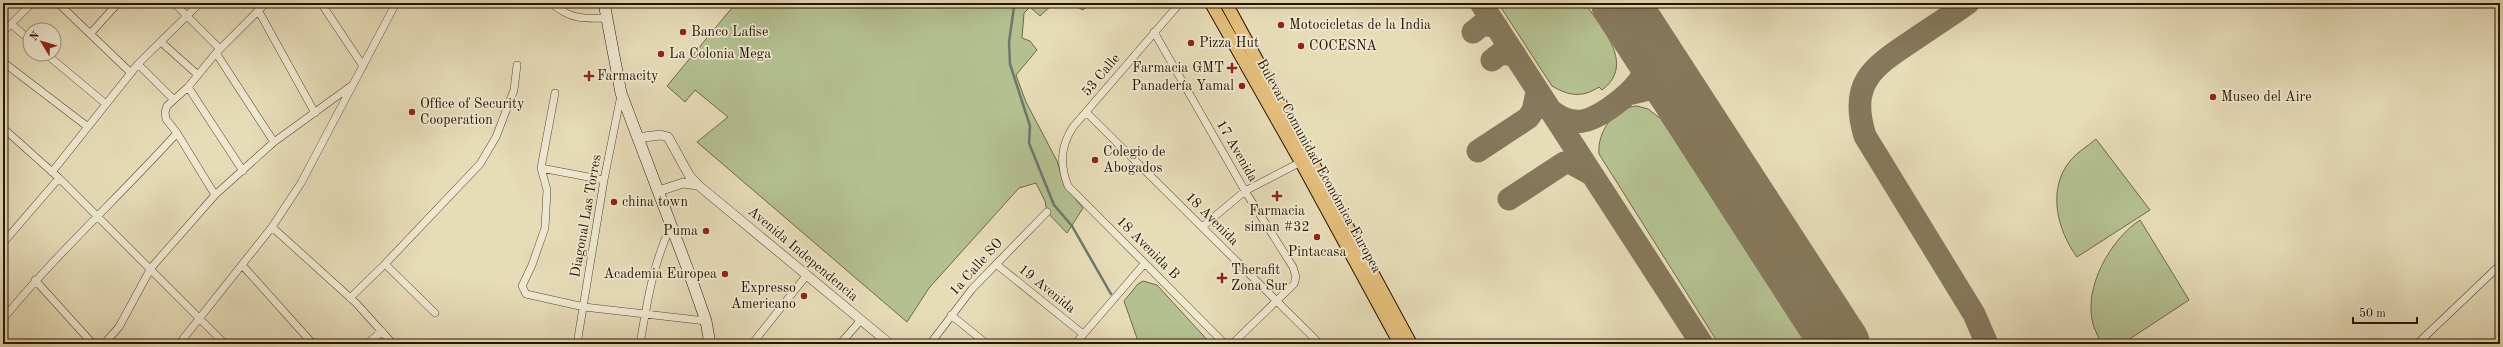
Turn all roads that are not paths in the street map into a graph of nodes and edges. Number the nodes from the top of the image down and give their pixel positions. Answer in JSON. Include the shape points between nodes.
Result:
{"nodes":[{"id":1,"x":32,"y":3,"type":"edge"},
{"id":2,"x":58,"y":3,"type":"edge"},
{"id":3,"x":118,"y":3,"type":"edge"},
{"id":4,"x":174,"y":3,"type":"edge"},
{"id":5,"x":200,"y":3,"type":"edge"},
{"id":6,"x":266,"y":3,"type":"edge"},
{"id":7,"x":321,"y":3,"type":"edge"},
{"id":8,"x":396,"y":3,"type":"edge"},
{"id":9,"x":551,"y":3,"type":"edge"},
{"id":10,"x":604,"y":3,"type":"edge"},
{"id":11,"x":1180,"y":3,"type":"edge"},
{"id":12,"x":1211,"y":3,"type":"edge"},
{"id":13,"x":1226,"y":3,"type":"edge"},
{"id":14,"x":1176,"y":6,"type":"edge"},
{"id":15,"x":258,"y":10,"type":"junction"},
{"id":16,"x":186,"y":16,"type":"junction"},
{"id":17,"x":607,"y":18,"type":"junction"},
{"id":18,"x":11,"y":24,"type":"junction"},
{"id":19,"x":3,"y":32,"type":"edge"},
{"id":20,"x":1154,"y":32,"type":"junction"},
{"id":21,"x":22,"y":33,"type":"edge"},
{"id":22,"x":90,"y":34,"type":"junction"},
{"id":23,"x":161,"y":42,"type":"junction"},
{"id":24,"x":218,"y":51,"type":"junction"},
{"id":25,"x":3,"y":62,"type":"edge"},
{"id":26,"x":56,"y":62,"type":"edge"},
{"id":27,"x":138,"y":64,"type":"junction"},
{"id":28,"x":517,"y":65,"type":"dead end"},
{"id":29,"x":363,"y":66,"type":"junction"},
{"id":30,"x":131,"y":73,"type":"junction"},
{"id":31,"x":198,"y":75,"type":"junction"},
{"id":32,"x":353,"y":84,"type":"junction"},
{"id":33,"x":188,"y":87,"type":"junction"},
{"id":34,"x":555,"y":93,"type":"dead end"},
{"id":35,"x":621,"y":93,"type":"junction"},
{"id":36,"x":173,"y":99,"type":"junction"},
{"id":37,"x":106,"y":104,"type":"junction"},
{"id":38,"x":1086,"y":112,"type":"junction"},
{"id":39,"x":315,"y":113,"type":"junction"},
{"id":40,"x":88,"y":127,"type":"junction"},
{"id":41,"x":5,"y":132,"type":"edge"},
{"id":42,"x":177,"y":133,"type":"junction"},
{"id":43,"x":637,"y":138,"type":"junction"},
{"id":44,"x":274,"y":142,"type":"junction"},
{"id":45,"x":1301,"y":162,"type":"junction"},
{"id":46,"x":1062,"y":165,"type":"joint"},
{"id":47,"x":541,"y":168,"type":"junction"},
{"id":48,"x":243,"y":171,"type":"junction"},
{"id":49,"x":52,"y":172,"type":"junction"},
{"id":50,"x":59,"y":178,"type":"junction"},
{"id":51,"x":604,"y":180,"type":"junction"},
{"id":52,"x":698,"y":185,"type":"junction"},
{"id":53,"x":659,"y":191,"type":"junction"},
{"id":54,"x":1245,"y":191,"type":"junction"},
{"id":55,"x":215,"y":196,"type":"junction"},
{"id":56,"x":1047,"y":212,"type":"dead end"},
{"id":57,"x":98,"y":217,"type":"junction"},
{"id":58,"x":672,"y":226,"type":"junction"},
{"id":59,"x":272,"y":227,"type":"junction"},
{"id":60,"x":1202,"y":228,"type":"junction"},
{"id":61,"x":3,"y":243,"type":"edge"},
{"id":62,"x":385,"y":264,"type":"junction"},
{"id":63,"x":996,"y":264,"type":"junction"},
{"id":64,"x":1144,"y":264,"type":"junction"},
{"id":65,"x":242,"y":265,"type":"junction"},
{"id":66,"x":2500,"y":265,"type":"edge"},
{"id":67,"x":151,"y":268,"type":"junction"},
{"id":68,"x":806,"y":276,"type":"junction"},
{"id":69,"x":35,"y":280,"type":"junction"},
{"id":70,"x":350,"y":298,"type":"junction"},
{"id":71,"x":1276,"y":302,"type":"junction"},
{"id":72,"x":584,"y":307,"type":"junction"},
{"id":73,"x":435,"y":313,"type":"dead end"},
{"id":74,"x":645,"y":315,"type":"junction"},
{"id":75,"x":951,"y":315,"type":"junction"},
{"id":76,"x":199,"y":318,"type":"junction"},
{"id":77,"x":3,"y":319,"type":"edge"},
{"id":78,"x":861,"y":320,"type":"junction"},
{"id":79,"x":706,"y":321,"type":"junction"},
{"id":80,"x":382,"y":332,"type":"junction"},
{"id":81,"x":1083,"y":334,"type":"junction"},
{"id":82,"x":93,"y":344,"type":"edge"},
{"id":83,"x":104,"y":344,"type":"edge"},
{"id":84,"x":179,"y":344,"type":"edge"},
{"id":85,"x":225,"y":344,"type":"edge"},
{"id":86,"x":313,"y":344,"type":"edge"},
{"id":87,"x":367,"y":344,"type":"edge"},
{"id":88,"x":393,"y":344,"type":"edge"},
{"id":89,"x":577,"y":344,"type":"edge"},
{"id":90,"x":640,"y":344,"type":"edge"},
{"id":91,"x":710,"y":344,"type":"edge"},
{"id":92,"x":752,"y":344,"type":"edge"},
{"id":93,"x":840,"y":344,"type":"edge"},
{"id":94,"x":890,"y":344,"type":"edge"},
{"id":95,"x":930,"y":344,"type":"edge"},
{"id":96,"x":987,"y":344,"type":"edge"},
{"id":97,"x":1075,"y":344,"type":"edge"},
{"id":98,"x":1225,"y":344,"type":"edge"},
{"id":99,"x":1232,"y":344,"type":"edge"},
{"id":100,"x":1320,"y":344,"type":"edge"},
{"id":101,"x":1400,"y":344,"type":"edge"},
{"id":102,"x":1411,"y":344,"type":"edge"},
{"id":103,"x":2417,"y":344,"type":"edge"}],
"edges":[{"from":1,"to":18,"type":"street"},
{"from":2,"to":22,"type":"street"},
{"from":3,"to":22,"type":"street"},
{"from":4,"to":16,"type":"street"},
{"from":5,"to":16,"type":"street"},
{"from":6,"to":15,"type":"street"},
{"from":7,"to":29,"type":"street"},
{"from":8,"to":29,"type":"street"},
{"from":9,"to":17,"type":"street","via":[[563,13],[582,19]]},
{"from":10,"to":17,"type":"main road"},
{"from":11,"to":14,"type":"street","name":"53 Calle"},
{"from":12,"to":45,"type":"main road","name":"Bulevar Comunidad Económica Europea"},
{"from":13,"to":102,"type":"main road","name":"Bulevar Comunidad Económica Europea"},
{"from":14,"to":20,"type":"street","name":"53 Calle"},
{"from":15,"to":24,"type":"street"},
{"from":15,"to":39,"type":"street"},
{"from":16,"to":23,"type":"street"},
{"from":16,"to":24,"type":"street"},
{"from":17,"to":35,"type":"main road"},
{"from":18,"to":19,"type":"street"},
{"from":18,"to":21,"type":"street"},
{"from":20,"to":38,"type":"street","name":"53 Calle"},
{"from":20,"to":54,"type":"street","name":"17 Avenida"},
{"from":22,"to":30,"type":"street"},
{"from":23,"to":27,"type":"street"},
{"from":23,"to":31,"type":"street"},
{"from":24,"to":31,"type":"street"},
{"from":24,"to":44,"type":"street"},
{"from":25,"to":40,"type":"street"},
{"from":26,"to":37,"type":"street"},
{"from":27,"to":30,"type":"street"},
{"from":27,"to":36,"type":"street"},
{"from":28,"to":62,"type":"street","via":[[514,90],[496,137],[480,164]]},
{"from":29,"to":32,"type":"street"},
{"from":30,"to":37,"type":"street"},
{"from":31,"to":33,"type":"street"},
{"from":32,"to":39,"type":"street"},
{"from":32,"to":59,"type":"street","via":[[302,184]]},
{"from":33,"to":36,"type":"street"},
{"from":33,"to":48,"type":"street"},
{"from":34,"to":47,"type":"street"},
{"from":35,"to":43,"type":"main road"},
{"from":35,"to":51,"type":"street","name":"Diagonal Las Torres"},
{"from":36,"to":42,"type":"street","via":[[165,112],[166,119]]},
{"from":37,"to":40,"type":"street"},
{"from":38,"to":46,"type":"street","name":"53 Calle","via":[[1064,143]]},
{"from":38,"to":60,"type":"street","name":"18 Avenida"},
{"from":39,"to":44,"type":"street"},
{"from":40,"to":49,"type":"street"},
{"from":41,"to":49,"type":"street"},
{"from":42,"to":55,"type":"street"},
{"from":42,"to":57,"type":"street"},
{"from":43,"to":52,"type":"street","name":"Avenida Independencia","via":[[660,135],[668,137],[689,175]]},
{"from":43,"to":53,"type":"main road"},
{"from":44,"to":48,"type":"street"},
{"from":45,"to":54,"type":"street"},
{"from":45,"to":101,"type":"main road","name":"Bulevar Comunidad Económica Europea"},
{"from":46,"to":64,"type":"street","name":"18 Avenida B","via":[[1068,186]]},
{"from":47,"to":51,"type":"street"},
{"from":47,"to":72,"type":"street","via":[[548,204],[545,228],[522,286],[526,294]]},
{"from":48,"to":55,"type":"street"},
{"from":49,"to":50,"type":"street"},
{"from":50,"to":57,"type":"street"},
{"from":50,"to":61,"type":"street"},
{"from":51,"to":72,"type":"street","name":"Diagonal Las Torres"},
{"from":52,"to":53,"type":"street","via":[[683,184]]},
{"from":52,"to":68,"type":"street","name":"Avenida Independencia"},
{"from":53,"to":58,"type":"main road"},
{"from":54,"to":60,"type":"street"},
{"from":54,"to":71,"type":"street","name":"17 Avenida","via":[[1293,267],[1296,277],[1294,284]]},
{"from":55,"to":67,"type":"street"},
{"from":56,"to":63,"type":"street","name":"1a Calle SO"},
{"from":57,"to":67,"type":"street"},
{"from":57,"to":69,"type":"street"},
{"from":58,"to":74,"type":"street","via":[[662,245]]},
{"from":58,"to":79,"type":"main road"},
{"from":59,"to":65,"type":"street"},
{"from":59,"to":70,"type":"street"},
{"from":60,"to":71,"type":"street","name":"18 Avenida"},
{"from":62,"to":70,"type":"street"},
{"from":62,"to":73,"type":"street"},
{"from":63,"to":75,"type":"street","name":"1a Calle SO","via":[[972,288]]},
{"from":63,"to":81,"type":"street","name":"19 Avenida"},
{"from":64,"to":81,"type":"street"},
{"from":64,"to":98,"type":"street","name":"18 Avenida B"},
{"from":65,"to":76,"type":"street"},
{"from":65,"to":86,"type":"street"},
{"from":66,"to":103,"type":"street"},
{"from":67,"to":76,"type":"street"},
{"from":67,"to":83,"type":"street","via":[[119,327]]},
{"from":68,"to":78,"type":"street","name":"Avenida Independencia"},
{"from":68,"to":92,"type":"street"},
{"from":69,"to":77,"type":"street"},
{"from":69,"to":82,"type":"street"},
{"from":70,"to":80,"type":"street"},
{"from":71,"to":99,"type":"street"},
{"from":71,"to":100,"type":"street","name":"18 Avenida"},
{"from":72,"to":74,"type":"street"},
{"from":72,"to":89,"type":"street","name":"Diagonal Las Torres"},
{"from":74,"to":79,"type":"street"},
{"from":74,"to":90,"type":"street"},
{"from":75,"to":95,"type":"street","name":"1a Calle SO"},
{"from":75,"to":96,"type":"street"},
{"from":76,"to":84,"type":"street"},
{"from":76,"to":85,"type":"street"},
{"from":78,"to":93,"type":"street"},
{"from":78,"to":94,"type":"street","name":"Avenida Independencia"},
{"from":79,"to":91,"type":"main road"},
{"from":80,"to":87,"type":"street"},
{"from":80,"to":88,"type":"street"},
{"from":81,"to":97,"type":"street"}]}
